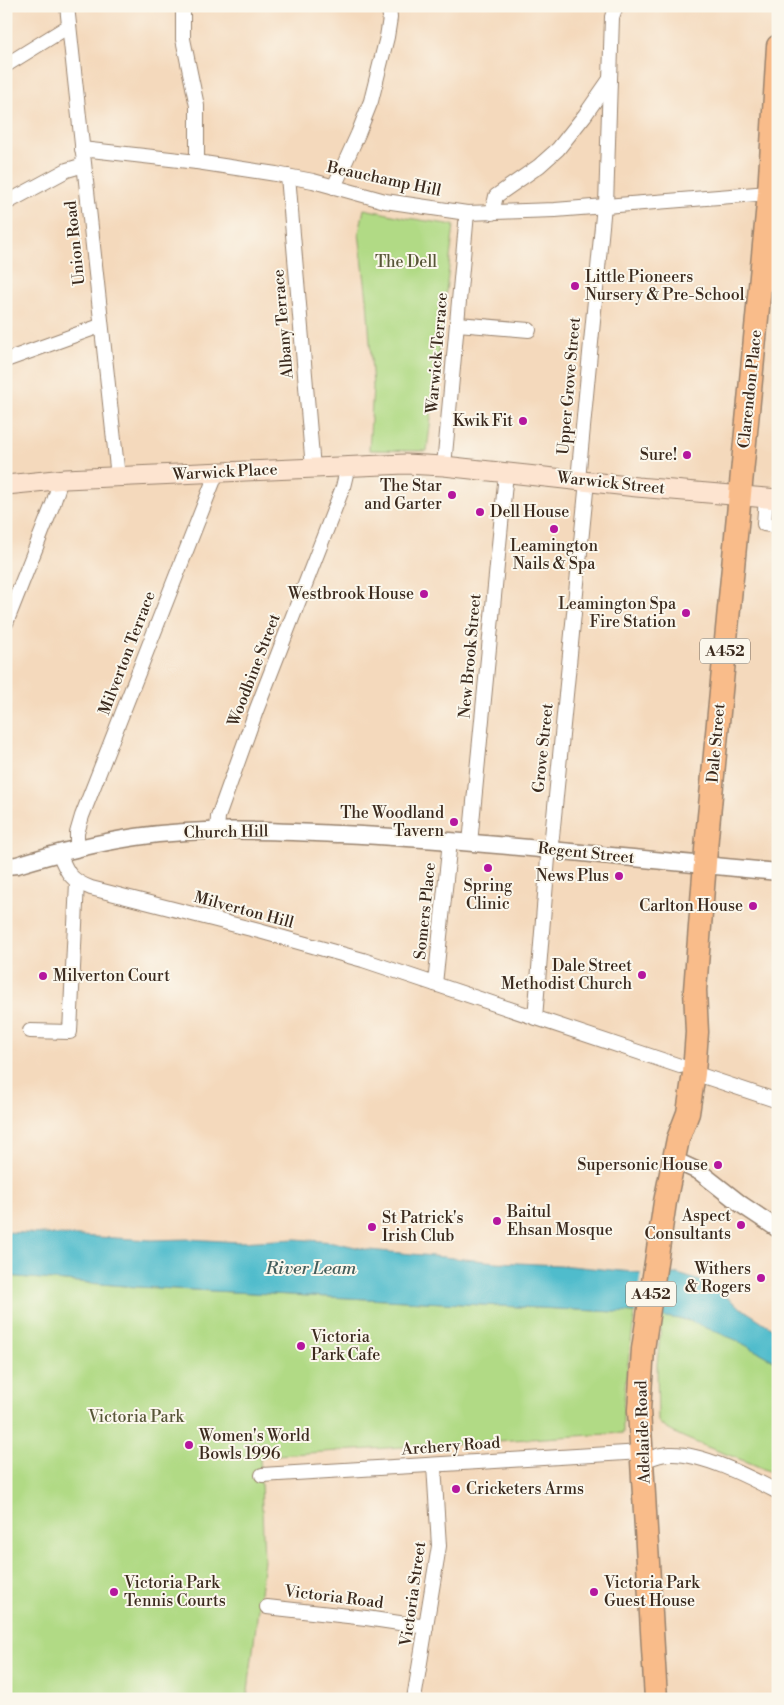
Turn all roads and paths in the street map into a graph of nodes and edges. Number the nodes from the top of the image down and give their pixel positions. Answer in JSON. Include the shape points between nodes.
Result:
{"nodes":[{"id":1,"x":67,"y":6,"type":"edge"},
{"id":2,"x":183,"y":6,"type":"edge"},
{"id":3,"x":389,"y":6,"type":"edge"},
{"id":4,"x":613,"y":10,"type":"edge"},
{"id":5,"x":69,"y":26,"type":"junction"},
{"id":6,"x":778,"y":46,"type":"edge"},
{"id":7,"x":6,"y":66,"type":"edge"},
{"id":8,"x":610,"y":78,"type":"junction"},
{"id":9,"x":775,"y":145,"type":"edge"},
{"id":10,"x":82,"y":148,"type":"junction"},
{"id":11,"x":197,"y":162,"type":"junction"},
{"id":12,"x":84,"y":165,"type":"junction"},
{"id":13,"x":288,"y":176,"type":"junction"},
{"id":14,"x":334,"y":187,"type":"junction"},
{"id":15,"x":769,"y":193,"type":"junction"},
{"id":16,"x":6,"y":203,"type":"edge"},
{"id":17,"x":605,"y":205,"type":"junction"},
{"id":18,"x":466,"y":213,"type":"junction"},
{"id":19,"x":492,"y":213,"type":"junction"},
{"id":20,"x":458,"y":324,"type":"junction"},
{"id":21,"x":100,"y":326,"type":"junction"},
{"id":22,"x":529,"y":330,"type":"dead end"},
{"id":23,"x":6,"y":360,"type":"edge"},
{"id":24,"x":348,"y":466,"type":"junction"},
{"id":25,"x":444,"y":466,"type":"junction"},
{"id":26,"x":313,"y":468,"type":"junction"},
{"id":27,"x":217,"y":472,"type":"junction"},
{"id":28,"x":506,"y":472,"type":"junction"},
{"id":29,"x":118,"y":477,"type":"junction"},
{"id":30,"x":61,"y":479,"type":"junction"},
{"id":31,"x":583,"y":481,"type":"junction"},
{"id":32,"x":6,"y":485,"type":"edge"},
{"id":33,"x":740,"y":496,"type":"junction"},
{"id":34,"x":772,"y":498,"type":"edge"},
{"id":35,"x":778,"y":526,"type":"edge"},
{"id":36,"x":6,"y":623,"type":"edge"},
{"id":37,"x":217,"y":831,"type":"junction"},
{"id":38,"x":394,"y":837,"type":"joint"},
{"id":39,"x":450,"y":841,"type":"junction"},
{"id":40,"x":470,"y":843,"type":"junction"},
{"id":41,"x":76,"y":849,"type":"junction"},
{"id":42,"x":550,"y":849,"type":"junction"},
{"id":43,"x":59,"y":854,"type":"junction"},
{"id":44,"x":706,"y":865,"type":"junction"},
{"id":45,"x":6,"y":866,"type":"edge"},
{"id":46,"x":778,"y":872,"type":"edge"},
{"id":47,"x":77,"y":882,"type":"junction"},
{"id":48,"x":435,"y":984,"type":"junction"},
{"id":49,"x":536,"y":1018,"type":"junction"},
{"id":50,"x":30,"y":1031,"type":"dead end"},
{"id":51,"x":687,"y":1069,"type":"junction"},
{"id":52,"x":778,"y":1101,"type":"edge"},
{"id":53,"x":676,"y":1149,"type":"junction"},
{"id":54,"x":778,"y":1229,"type":"edge"},
{"id":55,"x":650,"y":1456,"type":"junction"},
{"id":56,"x":434,"y":1464,"type":"junction"},
{"id":57,"x":262,"y":1475,"type":"dead end"},
{"id":58,"x":778,"y":1492,"type":"edge"},
{"id":59,"x":267,"y":1607,"type":"dead end"},
{"id":60,"x":426,"y":1627,"type":"junction"},
{"id":61,"x":414,"y":1699,"type":"edge"},
{"id":62,"x":656,"y":1699,"type":"edge"}],
"edges":[{"from":1,"to":5,"type":"street","name":"Union Road"},
{"from":2,"to":11,"type":"street","via":[[183,39],[197,106]]},
{"from":3,"to":14,"type":"street","via":[[388,31],[371,101]]},
{"from":4,"to":8,"type":"street","name":"Upper Grove Street"},
{"from":5,"to":7,"type":"street"},
{"from":5,"to":10,"type":"street","name":"Union Road"},
{"from":6,"to":9,"type":"highway","number":"A452"},
{"from":8,"to":17,"type":"street","name":"Upper Grove Street"},
{"from":8,"to":19,"type":"street","via":[[558,149],[496,196]]},
{"from":9,"to":15,"type":"highway","number":"A452"},
{"from":10,"to":11,"type":"street","name":"Beauchamp Hill"},
{"from":10,"to":12,"type":"street","name":"Union Road"},
{"from":11,"to":13,"type":"street","name":"Beauchamp Hill"},
{"from":12,"to":16,"type":"street","via":[[67,170]]},
{"from":12,"to":21,"type":"street","name":"Union Road"},
{"from":13,"to":14,"type":"street","name":"Beauchamp Hill"},
{"from":13,"to":26,"type":"street","name":"Albany Terrace"},
{"from":14,"to":18,"type":"street","name":"Beauchamp Hill","via":[[385,201]]},
{"from":15,"to":17,"type":"street","name":"Beauchamp Hill"},
{"from":15,"to":33,"type":"highway","name":"Clarendon Place","number":"A452"},
{"from":17,"to":19,"type":"street","name":"Beauchamp Hill"},
{"from":17,"to":31,"type":"street","name":"Upper Grove Street"},
{"from":18,"to":19,"type":"street","name":"Beauchamp Hill"},
{"from":18,"to":20,"type":"street","name":"Warwick Terrace"},
{"from":20,"to":22,"type":"street"},
{"from":20,"to":25,"type":"street","name":"Warwick Terrace"},
{"from":21,"to":23,"type":"street"},
{"from":21,"to":29,"type":"street","name":"Union Road"},
{"from":24,"to":25,"type":"main road","name":"Warwick Place"},
{"from":24,"to":26,"type":"main road","name":"Warwick Place"},
{"from":24,"to":37,"type":"street","name":"Woodbine Street","via":[[343,487],[218,816]]},
{"from":25,"to":28,"type":"main road","name":"Warwick Street"},
{"from":26,"to":27,"type":"main road","name":"Warwick Place"},
{"from":27,"to":29,"type":"main road","name":"Warwick Place"},
{"from":27,"to":41,"type":"street","name":"Milverton Terrace","via":[[82,816]]},
{"from":28,"to":31,"type":"main road","name":"Warwick Street"},
{"from":28,"to":40,"type":"street","name":"New Brook Street"},
{"from":29,"to":30,"type":"main road","name":"Warwick Place"},
{"from":30,"to":32,"type":"main road","name":"Warwick Place"},
{"from":30,"to":36,"type":"street"},
{"from":31,"to":33,"type":"main road","name":"Warwick Street"},
{"from":31,"to":42,"type":"street","name":"Grove Street"},
{"from":33,"to":34,"type":"main road","name":"Warwick Street"},
{"from":33,"to":44,"type":"highway","name":"Dale Street","number":"A452"},
{"from":34,"to":35,"type":"street","via":[[764,524]]},
{"from":37,"to":38,"type":"street","name":"Church Hill"},
{"from":37,"to":41,"type":"street","name":"Church Hill","via":[[137,837]]},
{"from":38,"to":39,"type":"street","name":"Regent Street"},
{"from":39,"to":40,"type":"street","name":"Regent Street"},
{"from":39,"to":48,"type":"street","name":"Somers Place"},
{"from":40,"to":42,"type":"street","name":"Regent Street"},
{"from":41,"to":43,"type":"street","name":"Church Hill"},
{"from":42,"to":44,"type":"street","name":"Regent Street"},
{"from":42,"to":49,"type":"street","name":"Grove Street"},
{"from":43,"to":45,"type":"street","name":"Church Hill"},
{"from":43,"to":47,"type":"street","via":[[68,875]]},
{"from":44,"to":46,"type":"street","name":"Regent Street"},
{"from":44,"to":51,"type":"highway","name":"Dale Street","number":"A452","via":[[695,990],[697,1032]]},
{"from":47,"to":48,"type":"street","name":"Milverton Hill","via":[[99,891],[324,949]]},
{"from":47,"to":50,"type":"street","via":[[70,1032]]},
{"from":48,"to":49,"type":"street","name":"Milverton Hill"},
{"from":49,"to":51,"type":"street","name":"Milverton Hill"},
{"from":51,"to":52,"type":"street","name":"Milverton Hill"},
{"from":51,"to":53,"type":"highway","name":"Adelaide Road","number":"A452","via":[[675,1112]]},
{"from":53,"to":54,"type":"street","via":[[742,1205]]},
{"from":53,"to":55,"type":"highway","name":"Adelaide Road","number":"A452","via":[[645,1336],[639,1410]]},
{"from":55,"to":56,"type":"street","name":"Archery Road"},
{"from":55,"to":58,"type":"street","name":"Archery Road","via":[[694,1456]]},
{"from":55,"to":62,"type":"highway","name":"Adelaide Road","number":"A452"},
{"from":56,"to":57,"type":"street","name":"Archery Road"},
{"from":56,"to":60,"type":"street","name":"Victoria Street","via":[[440,1546]]},
{"from":59,"to":60,"type":"street","name":"Victoria Road"},
{"from":60,"to":61,"type":"street","name":"Victoria Street"}]}
